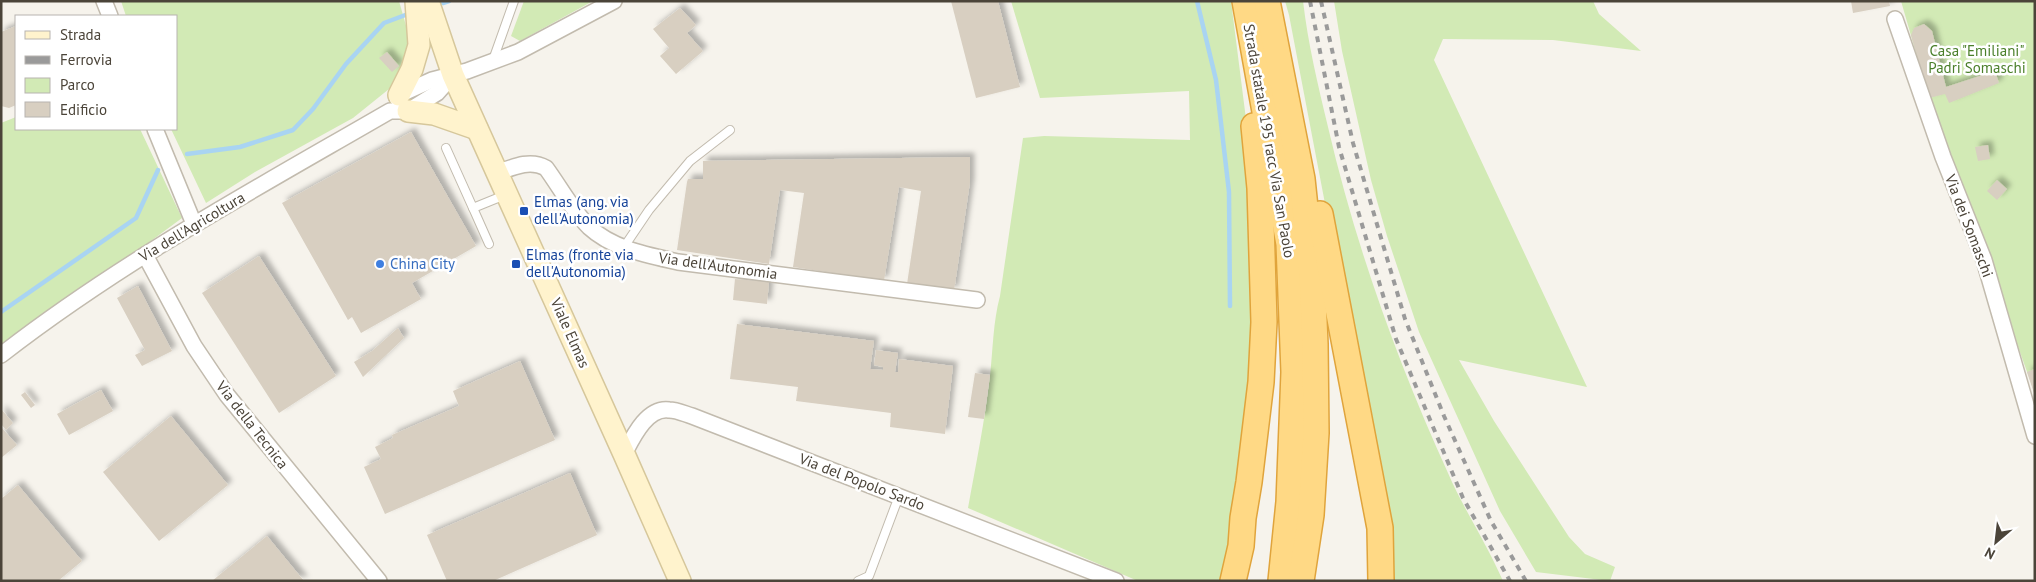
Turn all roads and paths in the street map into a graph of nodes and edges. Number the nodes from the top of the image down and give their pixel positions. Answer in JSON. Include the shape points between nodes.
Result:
{"nodes":[{"id":1,"x":104,"y":1,"type":"edge"},
{"id":2,"x":416,"y":1,"type":"edge"},
{"id":3,"x":428,"y":1,"type":"edge"},
{"id":4,"x":514,"y":1,"type":"edge"},
{"id":5,"x":614,"y":1,"type":"edge"},
{"id":6,"x":1245,"y":1,"type":"edge"},
{"id":7,"x":1267,"y":1,"type":"edge"},
{"id":8,"x":110,"y":15,"type":"edge"},
{"id":9,"x":1896,"y":19,"type":"dead end"},
{"id":10,"x":492,"y":62,"type":"junction"},
{"id":11,"x":1257,"y":64,"type":"junction"},
{"id":12,"x":453,"y":75,"type":"junction"},
{"id":13,"x":399,"y":106,"type":"junction"},
{"id":14,"x":477,"y":129,"type":"junction"},
{"id":15,"x":155,"y":130,"type":"edge"},
{"id":16,"x":730,"y":130,"type":"dead end"},
{"id":17,"x":446,"y":148,"type":"dead end"},
{"id":18,"x":497,"y":173,"type":"junction"},
{"id":19,"x":1302,"y":179,"type":"junction"},
{"id":20,"x":507,"y":194,"type":"junction"},
{"id":21,"x":473,"y":208,"type":"junction"},
{"id":22,"x":194,"y":224,"type":"junction"},
{"id":23,"x":489,"y":244,"type":"dead end"},
{"id":24,"x":624,"y":247,"type":"junction"},
{"id":25,"x":145,"y":255,"type":"junction"},
{"id":26,"x":977,"y":300,"type":"dead end"},
{"id":27,"x":1,"y":355,"type":"edge"},
{"id":28,"x":2035,"y":436,"type":"edge"},
{"id":29,"x":624,"y":454,"type":"junction"},
{"id":30,"x":899,"y":496,"type":"junction"},
{"id":31,"x":379,"y":581,"type":"edge"},
{"id":32,"x":680,"y":581,"type":"edge"},
{"id":33,"x":858,"y":581,"type":"edge"},
{"id":34,"x":1116,"y":581,"type":"edge"},
{"id":35,"x":1233,"y":581,"type":"edge"},
{"id":36,"x":1281,"y":581,"type":"edge"},
{"id":37,"x":1301,"y":581,"type":"edge"},
{"id":38,"x":1381,"y":581,"type":"edge"}],
"edges":[{"from":1,"to":8,"type":"street"},
{"from":2,"to":13,"type":"main road","via":[[419,45]]},
{"from":3,"to":12,"type":"main road","name":"Viale Elmas"},
{"from":4,"to":10,"type":"lane"},
{"from":5,"to":10,"type":"street","name":"Via dell'Agricoltura","via":[[518,52]]},
{"from":6,"to":11,"type":"highway","name":"Strada statale 195 racc Via San Paolo"},
{"from":7,"to":19,"type":"highway","name":"Strada statale 195 racc Via San Paolo"},
{"from":9,"to":28,"type":"street","name":"Via dei Somaschi","via":[[1943,157],[1984,260]]},
{"from":10,"to":12,"type":"street","name":"Via dell'Agricoltura"},
{"from":11,"to":35,"type":"highway","via":[[1250,92],[1260,188],[1264,322],[1262,382],[1242,518],[1241,546]]},
{"from":11,"to":36,"type":"highway","name":"Strada statale 195 racc Via San Paolo","via":[[1289,244],[1294,372],[1289,502]]},
{"from":12,"to":13,"type":"street","name":"Via dell'Agricoltura","via":[[432,80]]},
{"from":12,"to":14,"type":"main road","name":"Viale Elmas"},
{"from":13,"to":14,"type":"main road"},
{"from":13,"to":22,"type":"street","name":"Via dell'Agricoltura"},
{"from":14,"to":18,"type":"main road","name":"Viale Elmas"},
{"from":15,"to":22,"type":"street"},
{"from":16,"to":24,"type":"lane","via":[[690,161],[649,210]]},
{"from":17,"to":21,"type":"lane"},
{"from":18,"to":20,"type":"main road","name":"Viale Elmas"},
{"from":18,"to":24,"type":"street","name":"Via dell'Autonomia","via":[[531,163],[546,168],[590,227]]},
{"from":19,"to":37,"type":"highway","name":"Strada statale 195 racc Via San Paolo","via":[[1315,344],[1316,433],[1311,515]]},
{"from":19,"to":38,"type":"highway","via":[[1318,202],[1380,528]]},
{"from":20,"to":21,"type":"lane"},
{"from":20,"to":29,"type":"main road","name":"Viale Elmas"},
{"from":21,"to":23,"type":"lane"},
{"from":22,"to":25,"type":"street","name":"Via dell'Agricoltura"},
{"from":24,"to":26,"type":"street","name":"Via dell'Autonomia","via":[[639,254],[678,262]]},
{"from":25,"to":27,"type":"street","name":"Via dell'Agricoltura"},
{"from":25,"to":31,"type":"street","name":"Via della Tecnica","via":[[194,346],[227,396]]},
{"from":29,"to":30,"type":"street","name":"Via del Popolo Sardo","via":[[649,417],[660,410],[669,410]]},
{"from":29,"to":32,"type":"main road","name":"Viale Elmas"},
{"from":30,"to":33,"type":"lane","via":[[870,576]]},
{"from":30,"to":34,"type":"street","name":"Via del Popolo Sardo"}]}
